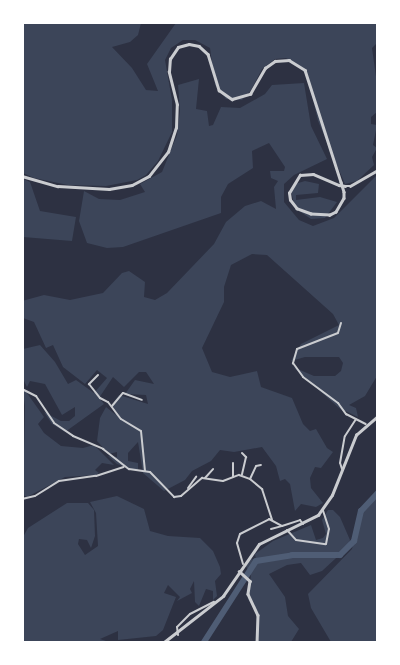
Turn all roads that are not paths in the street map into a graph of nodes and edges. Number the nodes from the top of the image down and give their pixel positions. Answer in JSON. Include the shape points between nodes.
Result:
{"nodes":[{"id":1,"x":378,"y":170,"type":"edge"},
{"id":2,"x":22,"y":176,"type":"edge"},
{"id":3,"x":341,"y":323,"type":"dead end"},
{"id":4,"x":98,"y":375,"type":"dead end"},
{"id":5,"x":22,"y":389,"type":"edge"},
{"id":6,"x":142,"y":400,"type":"dead end"},
{"id":7,"x":112,"y":406,"type":"junction"},
{"id":8,"x":378,"y":416,"type":"edge"},
{"id":9,"x":356,"y":419,"type":"junction"},
{"id":10,"x":366,"y":424,"type":"junction"},
{"id":11,"x":242,"y":453,"type":"dead end"},
{"id":12,"x":233,"y":463,"type":"dead end"},
{"id":13,"x":261,"y":465,"type":"dead end"},
{"id":14,"x":126,"y":467,"type":"junction"},
{"id":15,"x":213,"y":469,"type":"dead end"},
{"id":16,"x":342,"y":469,"type":"junction"},
{"id":17,"x":145,"y":471,"type":"junction"},
{"id":18,"x":242,"y":475,"type":"junction"},
{"id":19,"x":196,"y":477,"type":"dead end"},
{"id":20,"x":233,"y":477,"type":"junction"},
{"id":21,"x":204,"y":478,"type":"junction"},
{"id":22,"x":250,"y":479,"type":"junction"},
{"id":23,"x":188,"y":488,"type":"junction"},
{"id":24,"x":22,"y":499,"type":"edge"},
{"id":25,"x":323,"y":510,"type":"junction"},
{"id":26,"x":272,"y":519,"type":"junction"},
{"id":27,"x":303,"y":524,"type":"junction"},
{"id":28,"x":282,"y":526,"type":"junction"},
{"id":29,"x":271,"y":529,"type":"dead end"},
{"id":30,"x":287,"y":530,"type":"junction"},
{"id":31,"x":243,"y":564,"type":"junction"},
{"id":32,"x":239,"y":571,"type":"junction"},
{"id":33,"x":217,"y":602,"type":"junction"},
{"id":34,"x":178,"y":634,"type":"junction"},
{"id":35,"x":164,"y":642,"type":"edge"},
{"id":36,"x":257,"y":642,"type":"edge"}],
"edges":[{"from":1,"to":2,"type":"street","via":[[350,186],[339,185],[311,173],[297,176],[289,193],[294,206],[311,214],[334,214],[344,198],[335,168],[309,76],[302,66],[289,60],[275,61],[265,68],[250,94],[232,98],[219,90],[208,54],[199,46],[188,44],[178,47],[170,59],[169,72],[178,105],[176,128],[168,152],[148,176],[132,185],[109,189],[58,186]]},
{"from":3,"to":9,"type":"street","via":[[338,333],[297,349],[292,363],[302,377]]},
{"from":4,"to":7,"type":"street","via":[[89,384],[100,398]]},
{"from":5,"to":14,"type":"street","via":[[36,396],[54,423],[102,449]]},
{"from":6,"to":7,"type":"street","via":[[123,393]]},
{"from":7,"to":17,"type":"street","via":[[121,419],[133,423],[141,431]]},
{"from":8,"to":10,"type":"street"},
{"from":9,"to":10,"type":"street"},
{"from":9,"to":16,"type":"street","via":[[345,436],[340,463]]},
{"from":10,"to":16,"type":"street","via":[[356,435]]},
{"from":11,"to":18,"type":"street","via":[[246,457]]},
{"from":12,"to":20,"type":"street"},
{"from":13,"to":22,"type":"street","via":[[256,466]]},
{"from":14,"to":17,"type":"street"},
{"from":14,"to":24,"type":"street","via":[[96,476],[59,481],[35,496]]},
{"from":15,"to":21,"type":"street"},
{"from":16,"to":25,"type":"street"},
{"from":17,"to":23,"type":"street","via":[[174,497],[181,496]]},
{"from":18,"to":20,"type":"street"},
{"from":18,"to":22,"type":"street"},
{"from":19,"to":23,"type":"street"},
{"from":20,"to":21,"type":"street","via":[[223,481]]},
{"from":21,"to":23,"type":"street"},
{"from":22,"to":26,"type":"street","via":[[262,489]]},
{"from":25,"to":27,"type":"street"},
{"from":25,"to":30,"type":"street","via":[[329,529],[326,544],[296,540]]},
{"from":26,"to":28,"type":"street"},
{"from":26,"to":31,"type":"street","via":[[240,534],[237,543]]},
{"from":27,"to":28,"type":"street","via":[[300,520]]},
{"from":27,"to":30,"type":"street"},
{"from":28,"to":29,"type":"street"},
{"from":30,"to":31,"type":"street","via":[[259,544]]},
{"from":31,"to":32,"type":"street"},
{"from":32,"to":33,"type":"street"},
{"from":32,"to":36,"type":"street","via":[[250,582],[248,594],[258,615]]},
{"from":33,"to":34,"type":"street"},
{"from":33,"to":34,"type":"street","via":[[204,605],[190,614],[177,627]]},
{"from":34,"to":35,"type":"street"}]}
